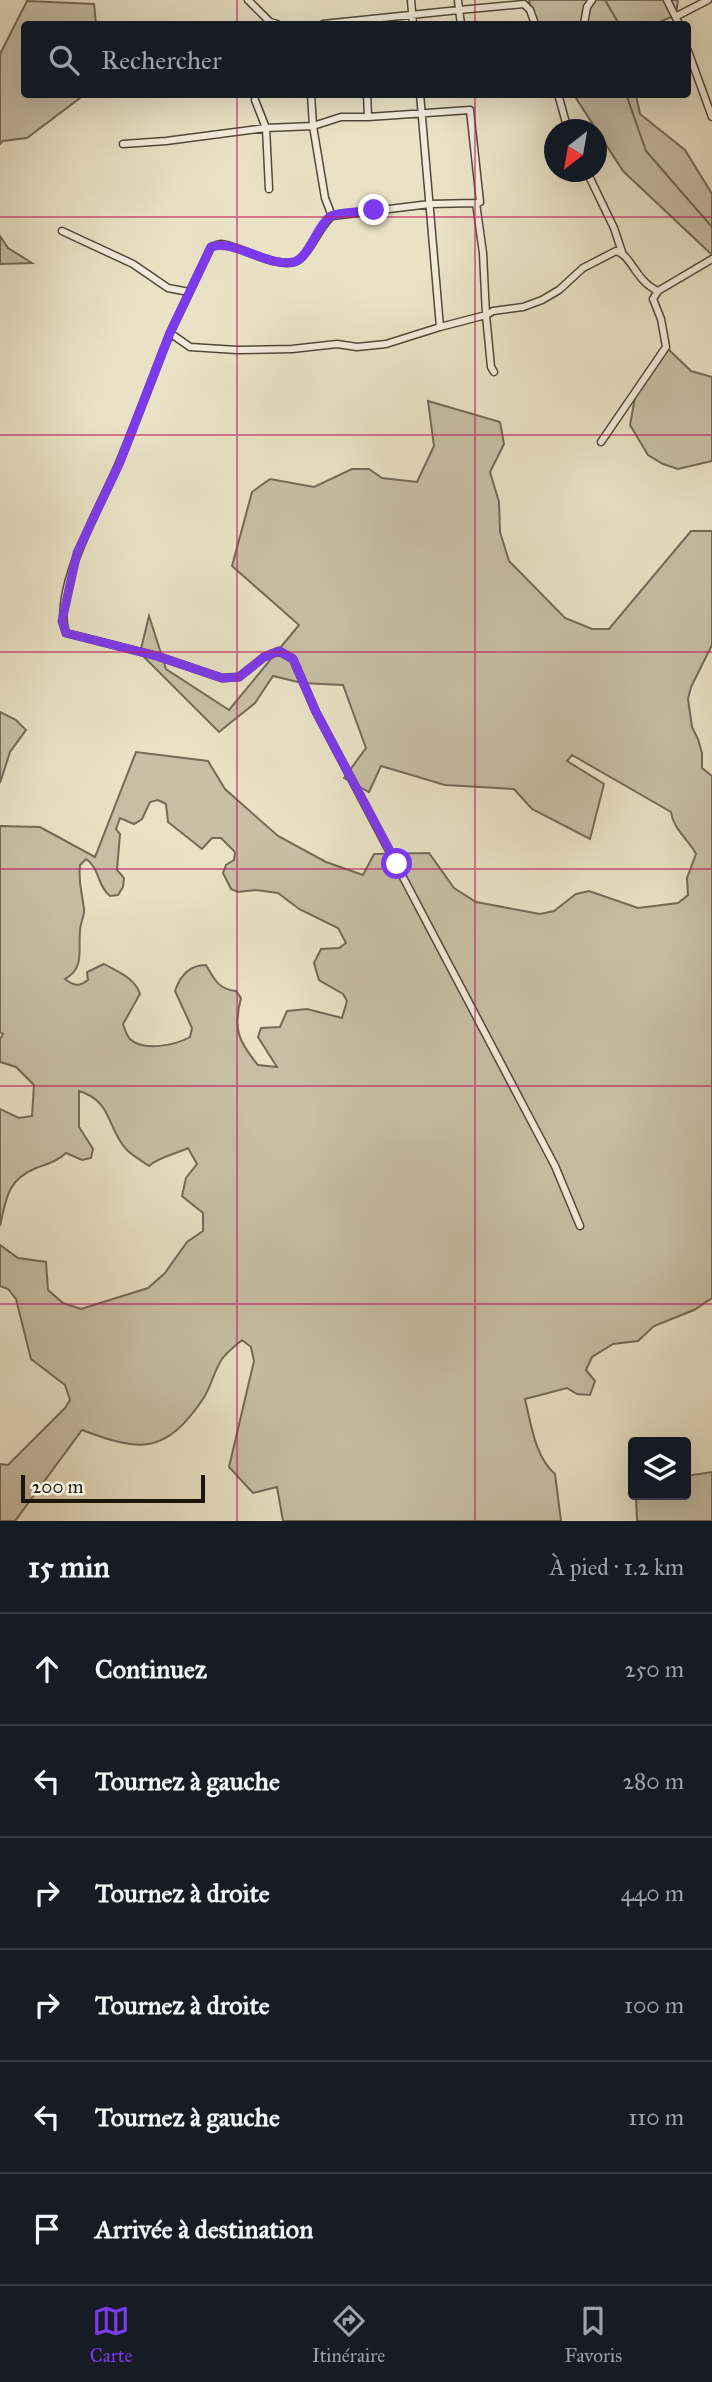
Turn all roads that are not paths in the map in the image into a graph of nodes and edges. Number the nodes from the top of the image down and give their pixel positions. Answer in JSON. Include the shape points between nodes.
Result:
{"nodes":[{"id":1,"x":248,"y":0,"type":"edge"},
{"id":2,"x":411,"y":0,"type":"edge"},
{"id":3,"x":458,"y":0,"type":"edge"},
{"id":4,"x":592,"y":0,"type":"edge"},
{"id":5,"x":667,"y":0,"type":"edge"},
{"id":6,"x":708,"y":0,"type":"edge"},
{"id":7,"x":458,"y":10,"type":"junction"},
{"id":8,"x":412,"y":15,"type":"junction"},
{"id":9,"x":677,"y":16,"type":"junction"},
{"id":10,"x":269,"y":21,"type":"edge"},
{"id":11,"x":369,"y":21,"type":"edge"},
{"id":12,"x":413,"y":21,"type":"edge"},
{"id":13,"x":460,"y":21,"type":"edge"},
{"id":14,"x":534,"y":21,"type":"edge"},
{"id":15,"x":585,"y":21,"type":"edge"},
{"id":16,"x":678,"y":21,"type":"edge"},
{"id":17,"x":691,"y":59,"type":"edge"},
{"id":18,"x":311,"y":98,"type":"edge"},
{"id":19,"x":367,"y":98,"type":"edge"},
{"id":20,"x":420,"y":98,"type":"edge"},
{"id":21,"x":559,"y":98,"type":"edge"},
{"id":22,"x":255,"y":100,"type":"dead end"},
{"id":23,"x":422,"y":113,"type":"junction"},
{"id":24,"x":368,"y":117,"type":"junction"},
{"id":25,"x":712,"y":117,"type":"edge"},
{"id":26,"x":565,"y":119,"type":"edge"},
{"id":27,"x":313,"y":126,"type":"junction"},
{"id":28,"x":266,"y":128,"type":"junction"},
{"id":29,"x":123,"y":144,"type":"dead end"},
{"id":30,"x":592,"y":182,"type":"edge"},
{"id":31,"x":269,"y":189,"type":"dead end"},
{"id":32,"x":476,"y":203,"type":"junction"},
{"id":33,"x":430,"y":204,"type":"junction"},
{"id":34,"x":332,"y":216,"type":"junction"},
{"id":35,"x":62,"y":231,"type":"dead end"},
{"id":36,"x":622,"y":252,"type":"junction"},
{"id":37,"x":712,"y":259,"type":"edge"},
{"id":38,"x":658,"y":291,"type":"junction"},
{"id":39,"x":189,"y":292,"type":"junction"},
{"id":40,"x":486,"y":315,"type":"junction"},
{"id":41,"x":440,"y":327,"type":"junction"},
{"id":42,"x":170,"y":333,"type":"junction"},
{"id":43,"x":494,"y":372,"type":"dead end"},
{"id":44,"x":601,"y":442,"type":"dead end"},
{"id":45,"x":580,"y":1226,"type":"dead end"}],
"edges":[{"from":1,"to":10,"type":"street"},
{"from":2,"to":8,"type":"street"},
{"from":3,"to":7,"type":"street"},
{"from":4,"to":15,"type":"street"},
{"from":5,"to":9,"type":"street"},
{"from":6,"to":9,"type":"street"},
{"from":7,"to":8,"type":"street"},
{"from":7,"to":13,"type":"street"},
{"from":7,"to":14,"type":"street","via":[[524,4]]},
{"from":8,"to":11,"type":"street"},
{"from":8,"to":12,"type":"street"},
{"from":9,"to":16,"type":"street"},
{"from":17,"to":25,"type":"street"},
{"from":18,"to":27,"type":"street"},
{"from":19,"to":24,"type":"street"},
{"from":20,"to":23,"type":"street"},
{"from":21,"to":26,"type":"street"},
{"from":22,"to":28,"type":"street"},
{"from":23,"to":24,"type":"street"},
{"from":23,"to":32,"type":"street","via":[[470,110],[480,202]]},
{"from":23,"to":33,"type":"street"},
{"from":24,"to":27,"type":"street","via":[[341,117]]},
{"from":27,"to":28,"type":"street"},
{"from":27,"to":34,"type":"street"},
{"from":28,"to":29,"type":"street"},
{"from":28,"to":31,"type":"street"},
{"from":30,"to":36,"type":"street"},
{"from":32,"to":33,"type":"street"},
{"from":32,"to":40,"type":"street"},
{"from":33,"to":34,"type":"street"},
{"from":33,"to":41,"type":"street"},
{"from":34,"to":39,"type":"street","via":[[295,262],[255,256],[220,243],[211,247]]},
{"from":35,"to":39,"type":"street","via":[[133,264],[168,288]]},
{"from":36,"to":38,"type":"street","via":[[647,286]]},
{"from":36,"to":40,"type":"street","via":[[583,268],[542,300]]},
{"from":37,"to":38,"type":"street"},
{"from":38,"to":44,"type":"street","via":[[653,299],[666,347]]},
{"from":39,"to":42,"type":"street"},
{"from":40,"to":41,"type":"street"},
{"from":40,"to":43,"type":"street"},
{"from":41,"to":42,"type":"street","via":[[386,344],[292,349],[190,347]]},
{"from":42,"to":45,"type":"street","via":[[120,462],[77,553],[62,621],[66,633],[222,678],[239,677],[279,651],[293,659],[316,712],[555,1166]]}]}
